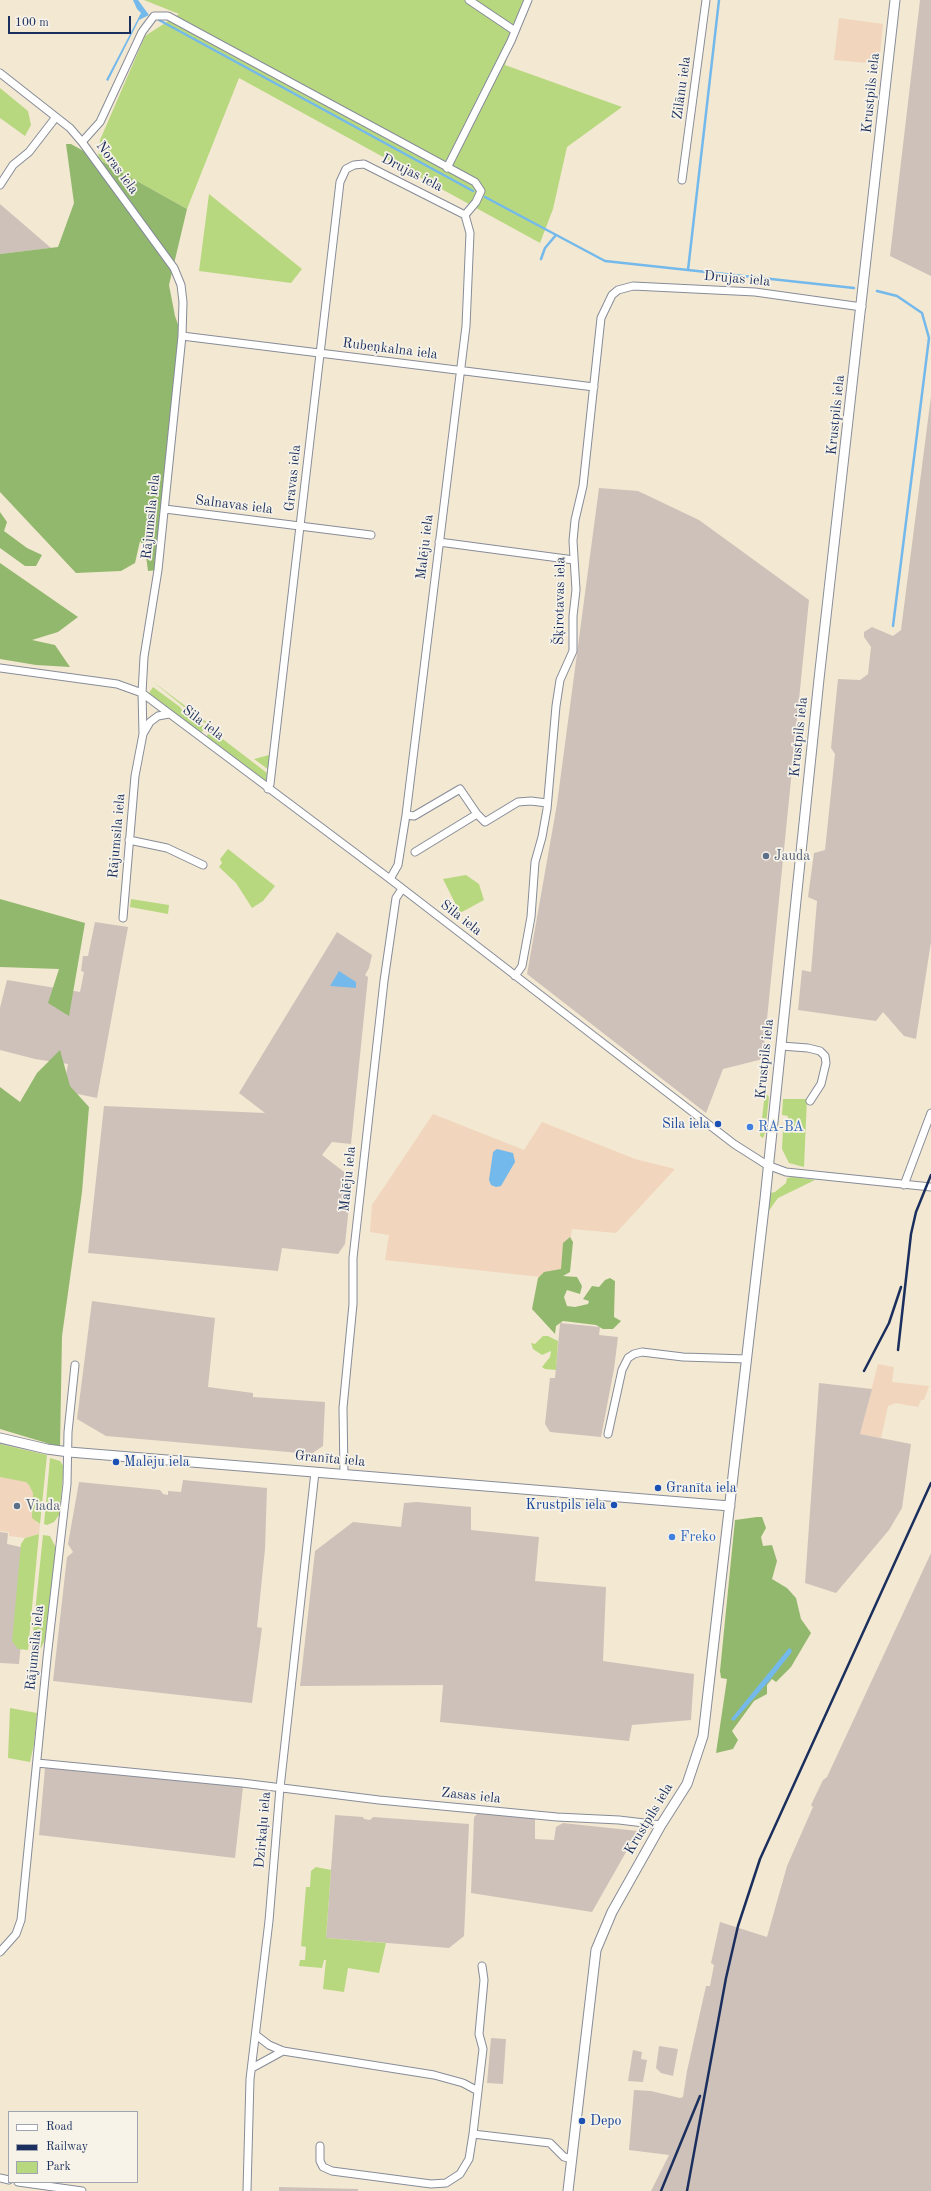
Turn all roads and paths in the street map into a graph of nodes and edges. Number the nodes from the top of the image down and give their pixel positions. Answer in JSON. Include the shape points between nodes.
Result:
{"nodes":[{"id":1,"x":469,"y":0,"type":"edge"},
{"id":2,"x":528,"y":0,"type":"edge"},
{"id":3,"x":706,"y":0,"type":"edge"},
{"id":4,"x":895,"y":0,"type":"edge"},
{"id":5,"x":515,"y":31,"type":"junction"},
{"id":6,"x":0,"y":73,"type":"edge"},
{"id":7,"x":56,"y":117,"type":"junction"},
{"id":8,"x":82,"y":142,"type":"junction"},
{"id":9,"x":447,"y":168,"type":"junction"},
{"id":10,"x":346,"y":169,"type":"joint"},
{"id":11,"x":682,"y":180,"type":"dead end"},
{"id":12,"x":0,"y":186,"type":"edge"},
{"id":13,"x":465,"y":216,"type":"junction"},
{"id":14,"x":612,"y":295,"type":"joint"},
{"id":15,"x":183,"y":302,"type":"joint"},
{"id":16,"x":862,"y":307,"type":"junction"},
{"id":17,"x":182,"y":336,"type":"junction"},
{"id":18,"x":320,"y":354,"type":"junction"},
{"id":19,"x":459,"y":371,"type":"junction"},
{"id":20,"x":594,"y":387,"type":"junction"},
{"id":21,"x":165,"y":509,"type":"junction"},
{"id":22,"x":301,"y":526,"type":"junction"},
{"id":23,"x":371,"y":535,"type":"dead end"},
{"id":24,"x":439,"y":542,"type":"junction"},
{"id":25,"x":574,"y":560,"type":"junction"},
{"id":26,"x":0,"y":668,"type":"edge"},
{"id":27,"x":142,"y":693,"type":"junction"},
{"id":28,"x":169,"y":714,"type":"junction"},
{"id":29,"x":142,"y":734,"type":"junction"},
{"id":30,"x":268,"y":790,"type":"junction"},
{"id":31,"x":547,"y":803,"type":"junction"},
{"id":32,"x":477,"y":814,"type":"junction"},
{"id":33,"x":406,"y":815,"type":"junction"},
{"id":34,"x":129,"y":840,"type":"junction"},
{"id":35,"x":415,"y":852,"type":"dead end"},
{"id":36,"x":203,"y":865,"type":"dead end"},
{"id":37,"x":390,"y":879,"type":"junction"},
{"id":38,"x":402,"y":889,"type":"junction"},
{"id":39,"x":123,"y":918,"type":"dead end"},
{"id":40,"x":515,"y":976,"type":"junction"},
{"id":41,"x":781,"y":1046,"type":"junction"},
{"id":42,"x":810,"y":1101,"type":"dead end"},
{"id":43,"x":931,"y":1113,"type":"edge"},
{"id":44,"x":767,"y":1165,"type":"junction"},
{"id":45,"x":904,"y":1184,"type":"junction"},
{"id":46,"x":931,"y":1187,"type":"edge"},
{"id":47,"x":746,"y":1359,"type":"junction"},
{"id":48,"x":75,"y":1365,"type":"dead end"},
{"id":49,"x":608,"y":1434,"type":"dead end"},
{"id":50,"x":0,"y":1438,"type":"edge"},
{"id":51,"x":69,"y":1452,"type":"junction"},
{"id":52,"x":316,"y":1472,"type":"junction"},
{"id":53,"x":344,"y":1474,"type":"junction"},
{"id":54,"x":730,"y":1506,"type":"junction"},
{"id":55,"x":37,"y":1763,"type":"junction"},
{"id":56,"x":280,"y":1788,"type":"junction"},
{"id":57,"x":661,"y":1824,"type":"junction"},
{"id":58,"x":0,"y":1952,"type":"edge"},
{"id":59,"x":482,"y":1966,"type":"dead end"},
{"id":60,"x":256,"y":2035,"type":"junction"},
{"id":61,"x":283,"y":2051,"type":"junction"},
{"id":62,"x":252,"y":2068,"type":"junction"},
{"id":63,"x":478,"y":2091,"type":"junction"},
{"id":64,"x":473,"y":2134,"type":"junction"},
{"id":65,"x":320,"y":2146,"type":"dead end"},
{"id":66,"x":572,"y":2159,"type":"junction"},
{"id":67,"x":25,"y":2183,"type":"edge"},
{"id":68,"x":82,"y":2191,"type":"edge"},
{"id":69,"x":247,"y":2191,"type":"edge"},
{"id":70,"x":568,"y":2191,"type":"edge"}],
"edges":[{"from":1,"to":5,"type":"street"},
{"from":2,"to":5,"type":"street"},
{"from":3,"to":11,"type":"street","name":"Zilānu iela"},
{"from":4,"to":16,"type":"street","name":"Krustpils iela"},
{"from":5,"to":9,"type":"street"},
{"from":6,"to":7,"type":"street","name":"Noras iela"},
{"from":7,"to":8,"type":"street","name":"Noras iela"},
{"from":7,"to":12,"type":"street","via":[[29,152],[13,165]]},
{"from":8,"to":9,"type":"street","via":[[100,122],[142,32],[154,16],[168,16]]},
{"from":8,"to":15,"type":"street","name":"Noras iela","via":[[174,268],[181,285]]},
{"from":9,"to":13,"type":"street","via":[[475,182],[480,191],[476,202]]},
{"from":10,"to":13,"type":"street","name":"Drujas iela","via":[[364,164]]},
{"from":10,"to":18,"type":"street","name":"Gravas iela","via":[[340,182]]},
{"from":13,"to":19,"type":"street","name":"Malēju iela","via":[[470,232],[468,294]]},
{"from":14,"to":16,"type":"street","name":"Drujas iela","via":[[618,290],[633,286],[755,292]]},
{"from":14,"to":20,"type":"street","name":"Šķirotavas iela","via":[[601,318]]},
{"from":15,"to":17,"type":"street","name":"Rājumsila iela"},
{"from":16,"to":41,"type":"street","name":"Krustpils iela","via":[[819,679]]},
{"from":17,"to":18,"type":"street","name":"Rubeņkalna iela"},
{"from":17,"to":21,"type":"street","name":"Rājumsila iela"},
{"from":18,"to":19,"type":"street","name":"Rubeņkalna iela"},
{"from":18,"to":22,"type":"street","name":"Gravas iela"},
{"from":19,"to":20,"type":"street","name":"Rubeņkalna iela"},
{"from":19,"to":24,"type":"street","name":"Malēju iela"},
{"from":20,"to":25,"type":"street","name":"Šķirotavas iela","via":[[583,486],[575,527]]},
{"from":21,"to":22,"type":"street","name":"Salnavas iela"},
{"from":21,"to":27,"type":"street","name":"Rājumsila iela","via":[[144,657]]},
{"from":22,"to":23,"type":"street","name":"Salnavas iela"},
{"from":22,"to":30,"type":"street","name":"Gravas iela"},
{"from":24,"to":25,"type":"street"},
{"from":24,"to":33,"type":"street","name":"Malēju iela"},
{"from":25,"to":31,"type":"street","name":"Šķirotavas iela","via":[[576,590],[573,651],[560,680]]},
{"from":26,"to":27,"type":"street","name":"Sila iela","via":[[117,684]]},
{"from":27,"to":28,"type":"street","name":"Sila iela"},
{"from":27,"to":29,"type":"street","name":"Rājumsila iela"},
{"from":28,"to":29,"type":"street","name":"Rājumsila iela","via":[[158,716]]},
{"from":28,"to":30,"type":"street","name":"Sila iela"},
{"from":29,"to":34,"type":"street","name":"Rājumsila iela"},
{"from":30,"to":37,"type":"street","name":"Sila iela"},
{"from":31,"to":32,"type":"street","via":[[518,802],[485,822]]},
{"from":31,"to":40,"type":"street","name":"Šķirotavas iela","via":[[535,862],[529,932],[522,966]]},
{"from":32,"to":33,"type":"street","via":[[460,789],[414,816]]},
{"from":32,"to":35,"type":"street"},
{"from":33,"to":37,"type":"street","name":"Malēju iela","via":[[398,865]]},
{"from":34,"to":36,"type":"street","via":[[167,848]]},
{"from":34,"to":39,"type":"street","name":"Rājumsila iela"},
{"from":37,"to":38,"type":"street","name":"Sila iela"},
{"from":38,"to":40,"type":"street","name":"Sila iela"},
{"from":38,"to":53,"type":"street","name":"Malēju iela","via":[[396,898],[384,981],[354,1245],[353,1304],[343,1408]]},
{"from":40,"to":44,"type":"street","name":"Sila iela","via":[[734,1144]]},
{"from":41,"to":42,"type":"street","via":[[820,1051],[825,1056],[826,1063],[820,1084]]},
{"from":41,"to":44,"type":"street","name":"Krustpils iela"},
{"from":43,"to":45,"type":"street"},
{"from":44,"to":45,"type":"street","name":"Sila iela","via":[[786,1172]]},
{"from":44,"to":47,"type":"street","name":"Krustpils iela"},
{"from":45,"to":46,"type":"street","name":"Sila iela"},
{"from":47,"to":49,"type":"street","via":[[683,1357],[642,1352],[634,1354],[628,1358],[622,1370]]},
{"from":47,"to":54,"type":"street","name":"Krustpils iela"},
{"from":48,"to":51,"type":"street","name":"Rājumsila iela","via":[[68,1432]]},
{"from":50,"to":51,"type":"street","name":"Granīta iela","via":[[47,1450]]},
{"from":51,"to":52,"type":"street","name":"Granīta iela"},
{"from":51,"to":55,"type":"street","name":"Rājumsila iela"},
{"from":52,"to":53,"type":"street","name":"Granīta iela"},
{"from":52,"to":56,"type":"street","name":"Dzirkaļu iela"},
{"from":53,"to":54,"type":"street","name":"Granīta iela"},
{"from":54,"to":57,"type":"street","name":"Krustpils iela","via":[[703,1736],[686,1784]]},
{"from":55,"to":56,"type":"street","name":"Zasas iela"},
{"from":55,"to":58,"type":"street","name":"Rājumsila iela","via":[[21,1920],[16,1934]]},
{"from":56,"to":57,"type":"street","name":"Zasas iela","via":[[551,1817]]},
{"from":56,"to":60,"type":"street","name":"Dzirkaļu iela"},
{"from":57,"to":66,"type":"street","name":"Krustpils iela","via":[[612,1912],[596,1950]]},
{"from":59,"to":63,"type":"street","via":[[484,1980],[479,2034],[483,2049]]},
{"from":60,"to":61,"type":"street"},
{"from":60,"to":62,"type":"street","name":"Dzirkaļu iela"},
{"from":61,"to":62,"type":"street"},
{"from":61,"to":63,"type":"street","via":[[434,2075],[463,2083]]},
{"from":62,"to":69,"type":"street","name":"Dzirkaļu iela"},
{"from":63,"to":64,"type":"street"},
{"from":64,"to":65,"type":"street","via":[[469,2159],[460,2174],[446,2183],[431,2184],[332,2172],[323,2167],[320,2161]]},
{"from":64,"to":66,"type":"street","via":[[548,2143]]},
{"from":66,"to":70,"type":"street","name":"Krustpils iela"},
{"from":67,"to":68,"type":"street"}]}
